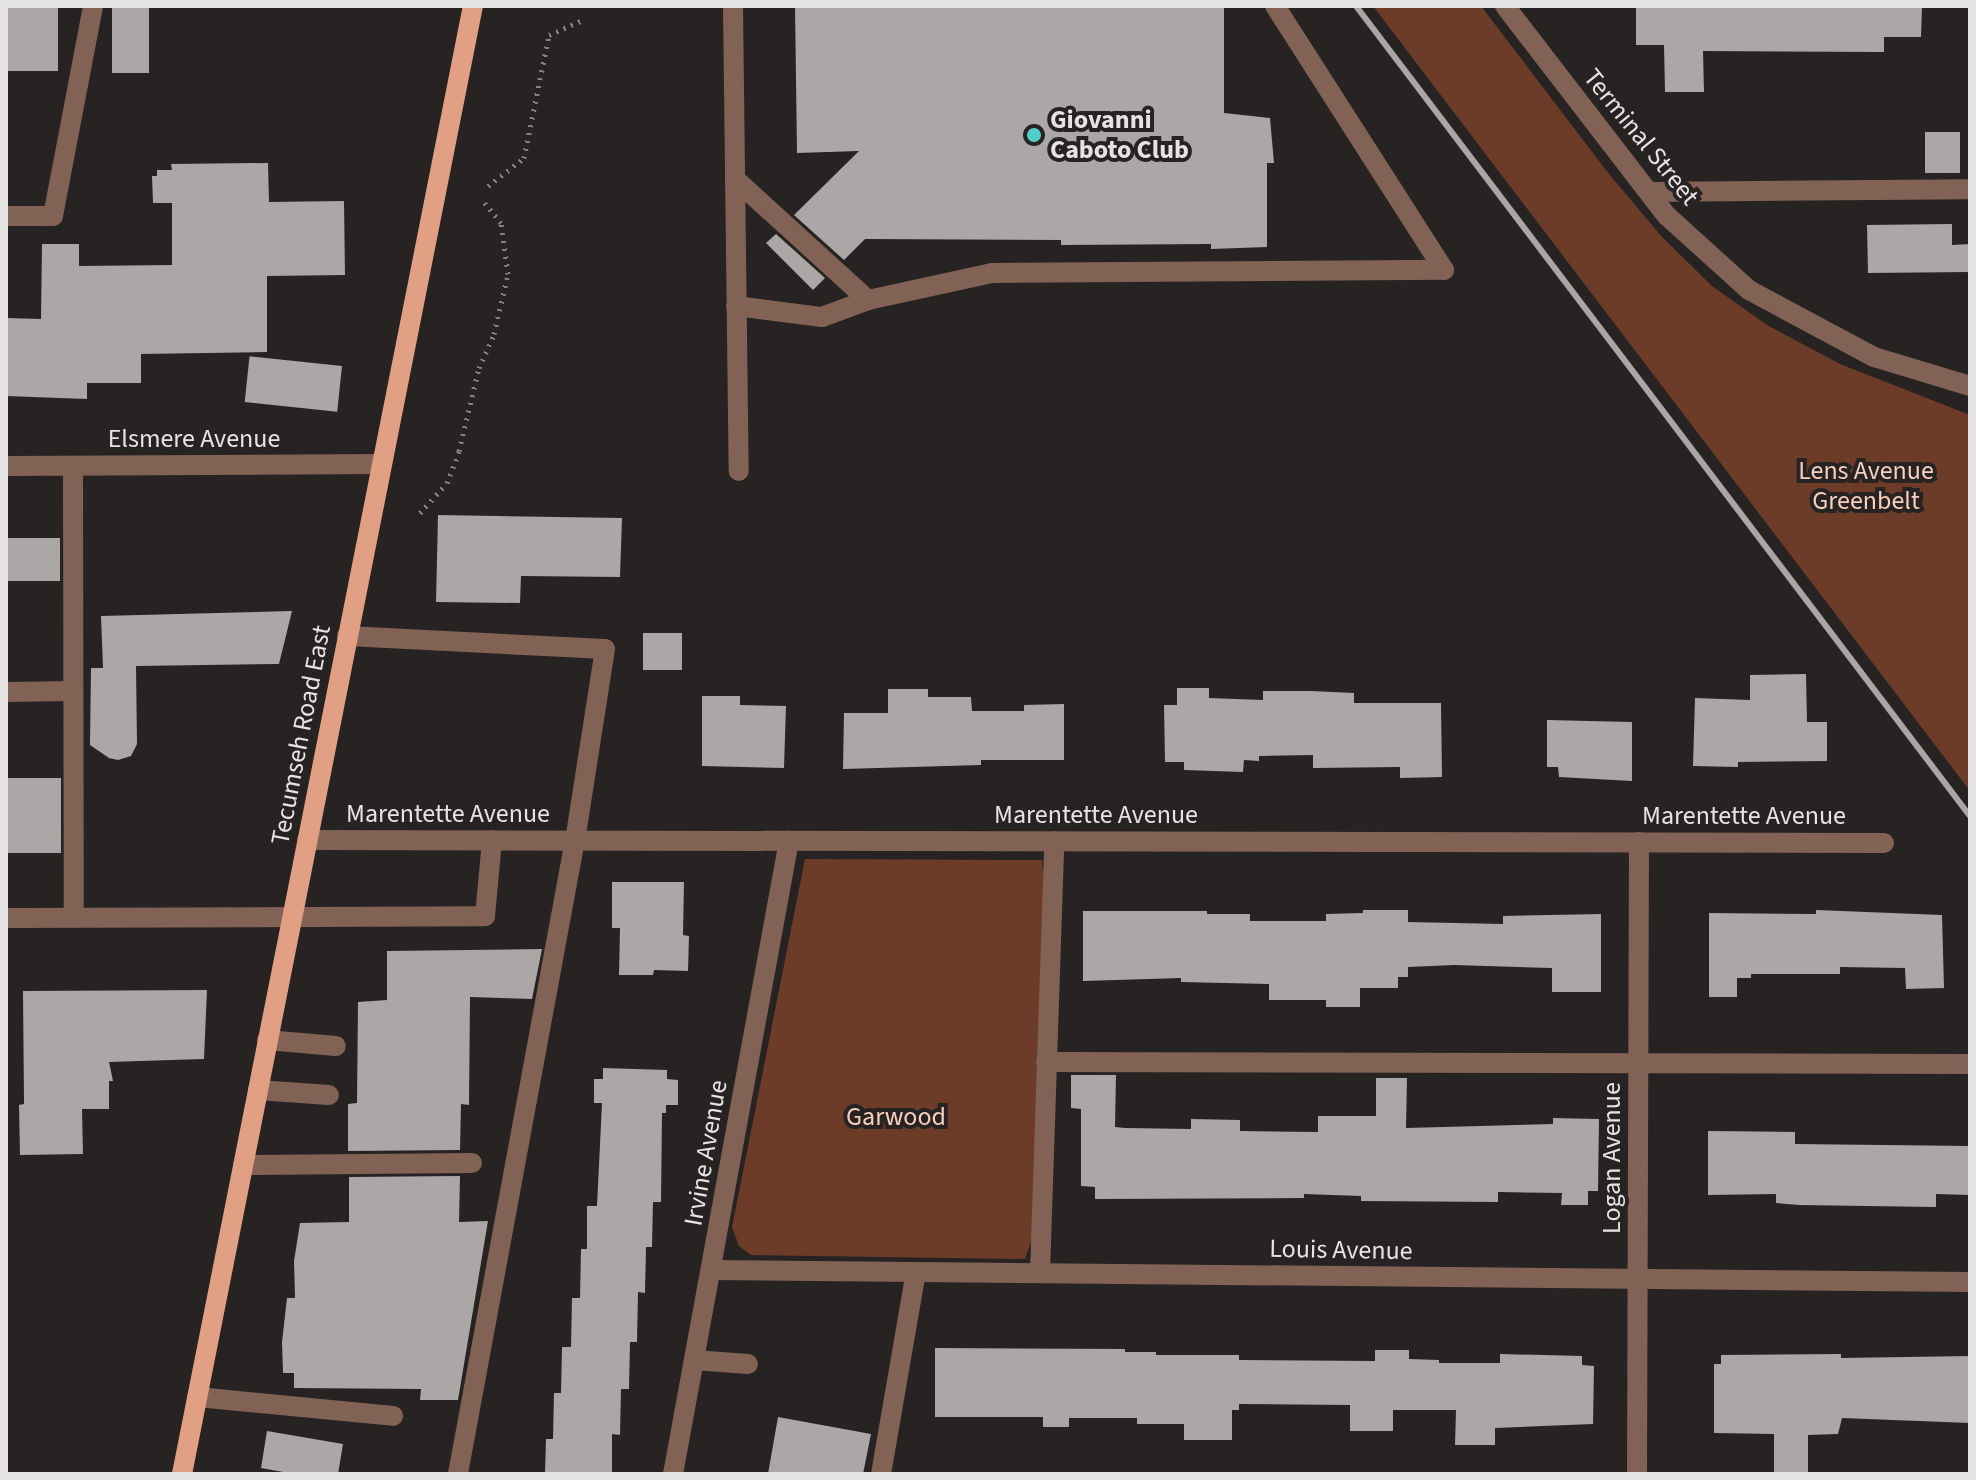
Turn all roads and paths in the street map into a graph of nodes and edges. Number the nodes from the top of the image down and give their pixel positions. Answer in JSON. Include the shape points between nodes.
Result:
{"nodes":[{"id":1,"x":93,"y":6,"type":"edge"},
{"id":2,"x":473,"y":6,"type":"edge"},
{"id":3,"x":733,"y":6,"type":"edge"},
{"id":4,"x":1275,"y":6,"type":"edge"},
{"id":5,"x":1505,"y":6,"type":"edge"},
{"id":6,"x":582,"y":20,"type":"dead end"},
{"id":7,"x":735,"y":179,"type":"junction"},
{"id":8,"x":488,"y":186,"type":"dead end"},
{"id":9,"x":1970,"y":189,"type":"edge"},
{"id":10,"x":1649,"y":192,"type":"junction"},
{"id":11,"x":484,"y":202,"type":"dead end"},
{"id":12,"x":6,"y":216,"type":"edge"},
{"id":13,"x":868,"y":300,"type":"junction"},
{"id":14,"x":736,"y":306,"type":"junction"},
{"id":15,"x":1970,"y":386,"type":"edge"},
{"id":16,"x":382,"y":464,"type":"junction"},
{"id":17,"x":6,"y":466,"type":"edge"},
{"id":18,"x":73,"y":466,"type":"junction"},
{"id":19,"x":739,"y":471,"type":"dead end"},
{"id":20,"x":420,"y":513,"type":"dead end"},
{"id":21,"x":347,"y":636,"type":"junction"},
{"id":22,"x":73,"y":691,"type":"junction"},
{"id":23,"x":6,"y":692,"type":"edge"},
{"id":24,"x":307,"y":840,"type":"junction"},
{"id":25,"x":492,"y":840,"type":"junction"},
{"id":26,"x":575,"y":840,"type":"junction"},
{"id":27,"x":789,"y":841,"type":"junction"},
{"id":28,"x":1054,"y":841,"type":"junction"},
{"id":29,"x":1639,"y":842,"type":"junction"},
{"id":30,"x":1884,"y":843,"type":"dead end"},
{"id":31,"x":291,"y":915,"type":"junction"},
{"id":32,"x":74,"y":917,"type":"junction"},
{"id":33,"x":6,"y":918,"type":"edge"},
{"id":34,"x":267,"y":1040,"type":"junction"},
{"id":35,"x":336,"y":1046,"type":"dead end"},
{"id":36,"x":1046,"y":1062,"type":"junction"},
{"id":37,"x":1638,"y":1064,"type":"junction"},
{"id":38,"x":1970,"y":1064,"type":"edge"},
{"id":39,"x":258,"y":1090,"type":"junction"},
{"id":40,"x":329,"y":1095,"type":"dead end"},
{"id":41,"x":472,"y":1163,"type":"dead end"},
{"id":42,"x":243,"y":1165,"type":"junction"},
{"id":43,"x":711,"y":1270,"type":"junction"},
{"id":44,"x":916,"y":1272,"type":"junction"},
{"id":45,"x":1040,"y":1273,"type":"junction"},
{"id":46,"x":1637,"y":1279,"type":"junction"},
{"id":47,"x":1970,"y":1282,"type":"edge"},
{"id":48,"x":694,"y":1360,"type":"junction"},
{"id":49,"x":748,"y":1364,"type":"dead end"},
{"id":50,"x":197,"y":1397,"type":"junction"},
{"id":51,"x":393,"y":1416,"type":"dead end"},
{"id":52,"x":182,"y":1474,"type":"edge"},
{"id":53,"x":458,"y":1474,"type":"edge"},
{"id":54,"x":673,"y":1474,"type":"edge"},
{"id":55,"x":881,"y":1474,"type":"edge"},
{"id":56,"x":1637,"y":1474,"type":"edge"}],
"edges":[{"from":1,"to":12,"type":"street","via":[[53,216]]},
{"from":2,"to":16,"type":"main road","name":"Tecumseh Road East"},
{"from":3,"to":7,"type":"street"},
{"from":4,"to":13,"type":"street","via":[[1444,270],[992,273]]},
{"from":5,"to":10,"type":"street","name":"Terminal Street"},
{"from":6,"to":8,"type":"path","via":[[549,35],[524,158]]},
{"from":7,"to":13,"type":"street"},
{"from":7,"to":14,"type":"street"},
{"from":9,"to":10,"type":"street"},
{"from":10,"to":15,"type":"street","name":"Terminal Street","via":[[1666,215],[1749,290],[1874,357]]},
{"from":11,"to":20,"type":"path","via":[[501,223],[508,274],[447,483]]},
{"from":13,"to":14,"type":"street","via":[[822,317]]},
{"from":14,"to":19,"type":"street"},
{"from":16,"to":18,"type":"street","name":"Elsmere Avenue"},
{"from":16,"to":21,"type":"main road","name":"Tecumseh Road East"},
{"from":17,"to":18,"type":"street","name":"Elsmere Avenue"},
{"from":18,"to":22,"type":"street"},
{"from":21,"to":24,"type":"main road","name":"Tecumseh Road East"},
{"from":21,"to":26,"type":"street","via":[[605,649]]},
{"from":22,"to":23,"type":"street"},
{"from":22,"to":32,"type":"street"},
{"from":24,"to":25,"type":"street","name":"Marentette Avenue"},
{"from":24,"to":31,"type":"main road","name":"Tecumseh Road East"},
{"from":25,"to":26,"type":"street","name":"Marentette Avenue"},
{"from":25,"to":31,"type":"street","via":[[485,916]]},
{"from":26,"to":27,"type":"street","name":"Marentette Avenue"},
{"from":26,"to":53,"type":"street"},
{"from":27,"to":28,"type":"street","name":"Marentette Avenue"},
{"from":27,"to":43,"type":"street","name":"Irvine Avenue"},
{"from":28,"to":29,"type":"street","name":"Marentette Avenue"},
{"from":28,"to":36,"type":"street"},
{"from":29,"to":30,"type":"street","name":"Marentette Avenue"},
{"from":29,"to":37,"type":"street","name":"Logan Avenue"},
{"from":31,"to":32,"type":"street"},
{"from":31,"to":34,"type":"main road","name":"Tecumseh Road East"},
{"from":32,"to":33,"type":"street"},
{"from":34,"to":35,"type":"street"},
{"from":34,"to":39,"type":"main road","name":"Tecumseh Road East"},
{"from":36,"to":37,"type":"street"},
{"from":36,"to":45,"type":"street"},
{"from":37,"to":38,"type":"street"},
{"from":37,"to":46,"type":"street","name":"Logan Avenue"},
{"from":39,"to":40,"type":"street"},
{"from":39,"to":42,"type":"main road","name":"Tecumseh Road East"},
{"from":41,"to":42,"type":"street"},
{"from":42,"to":50,"type":"main road","name":"Tecumseh Road East"},
{"from":43,"to":44,"type":"street","name":"Louis Avenue"},
{"from":43,"to":48,"type":"street","name":"Irvine Avenue"},
{"from":44,"to":45,"type":"street","name":"Louis Avenue"},
{"from":44,"to":55,"type":"street"},
{"from":45,"to":46,"type":"street","name":"Louis Avenue"},
{"from":46,"to":47,"type":"street","name":"Louis Avenue"},
{"from":46,"to":56,"type":"street","name":"Logan Avenue"},
{"from":48,"to":49,"type":"street"},
{"from":48,"to":54,"type":"street","name":"Irvine Avenue"},
{"from":50,"to":51,"type":"street"},
{"from":50,"to":52,"type":"main road","name":"Tecumseh Road East"}]}
